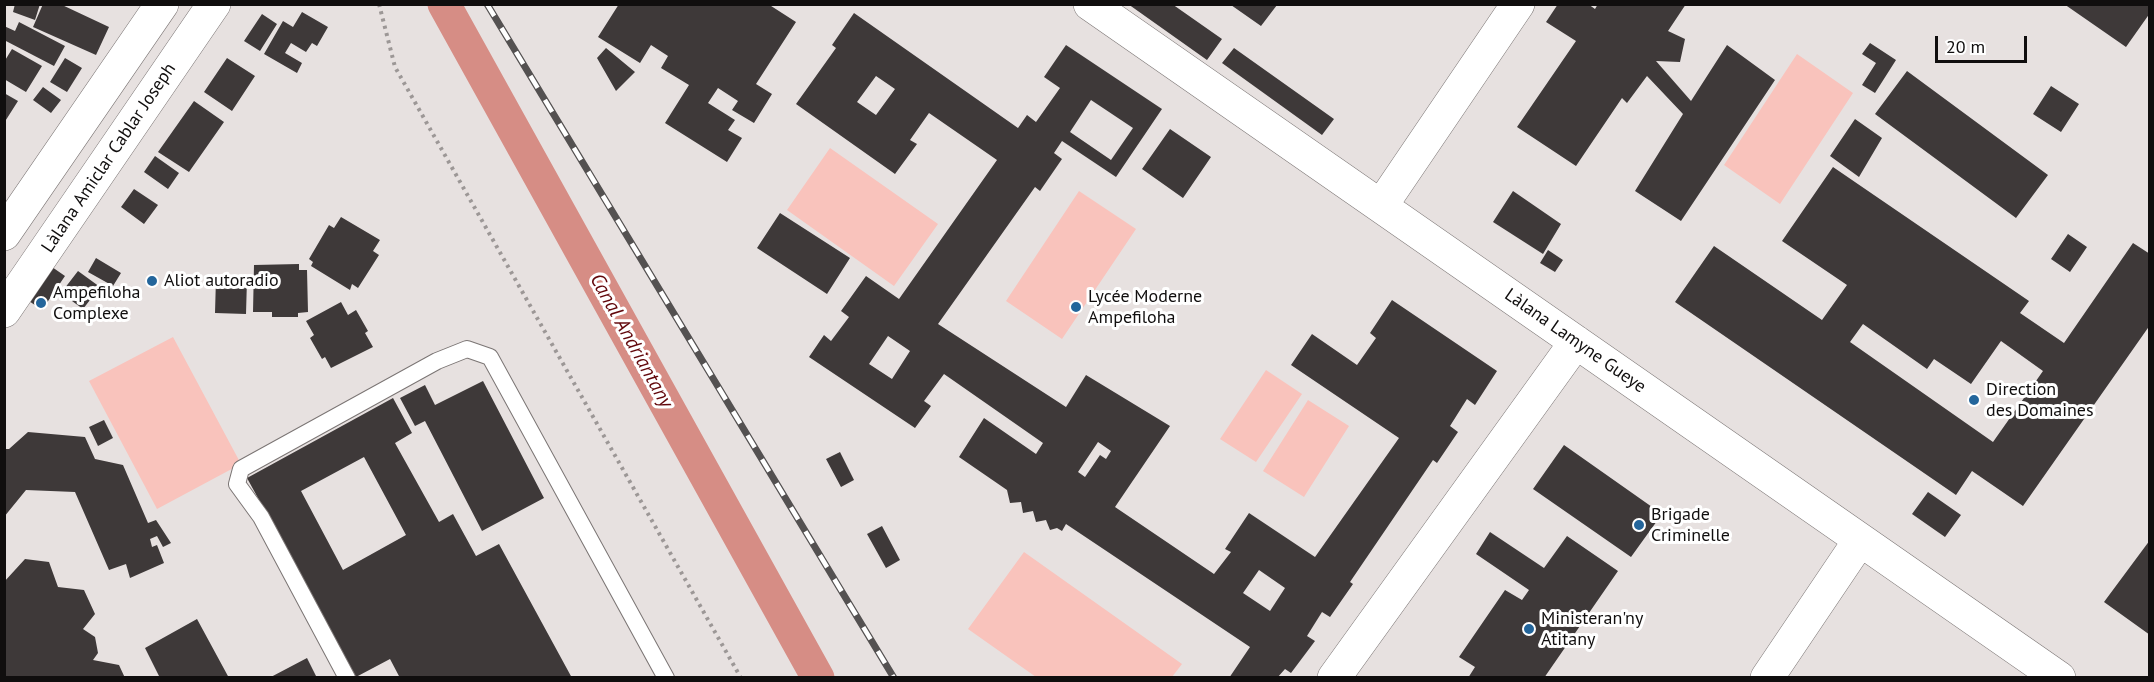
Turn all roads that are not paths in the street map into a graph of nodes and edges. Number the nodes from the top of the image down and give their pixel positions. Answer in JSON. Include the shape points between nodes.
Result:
{"nodes":[{"id":1,"x":162,"y":4,"type":"edge"},
{"id":2,"x":214,"y":4,"type":"edge"},
{"id":3,"x":1090,"y":4,"type":"edge"},
{"id":4,"x":1518,"y":4,"type":"edge"},
{"id":5,"x":1381,"y":206,"type":"junction"},
{"id":6,"x":4,"y":234,"type":"edge"},
{"id":7,"x":4,"y":311,"type":"edge"},
{"id":8,"x":1576,"y":342,"type":"junction"},
{"id":9,"x":1860,"y":540,"type":"junction"},
{"id":10,"x":347,"y":678,"type":"edge"},
{"id":11,"x":666,"y":678,"type":"edge"},
{"id":12,"x":1334,"y":678,"type":"edge"},
{"id":13,"x":1767,"y":678,"type":"edge"},
{"id":14,"x":2059,"y":678,"type":"edge"}],
"edges":[{"from":1,"to":6,"type":"street"},
{"from":2,"to":7,"type":"street","name":"Làlana Amiclar Cablar Joseph"},
{"from":3,"to":5,"type":"street","name":"Làlana Lamyne Gueye"},
{"from":4,"to":5,"type":"street"},
{"from":5,"to":8,"type":"street","name":"Làlana Lamyne Gueye"},
{"from":8,"to":9,"type":"street","name":"Làlana Lamyne Gueye"},
{"from":8,"to":12,"type":"street"},
{"from":9,"to":13,"type":"street"},
{"from":9,"to":14,"type":"street","name":"Làlana Lamyne Gueye"},
{"from":10,"to":11,"type":"lane","via":[[261,517],[237,484],[241,469],[437,361],[467,349],[490,357]]}]}
